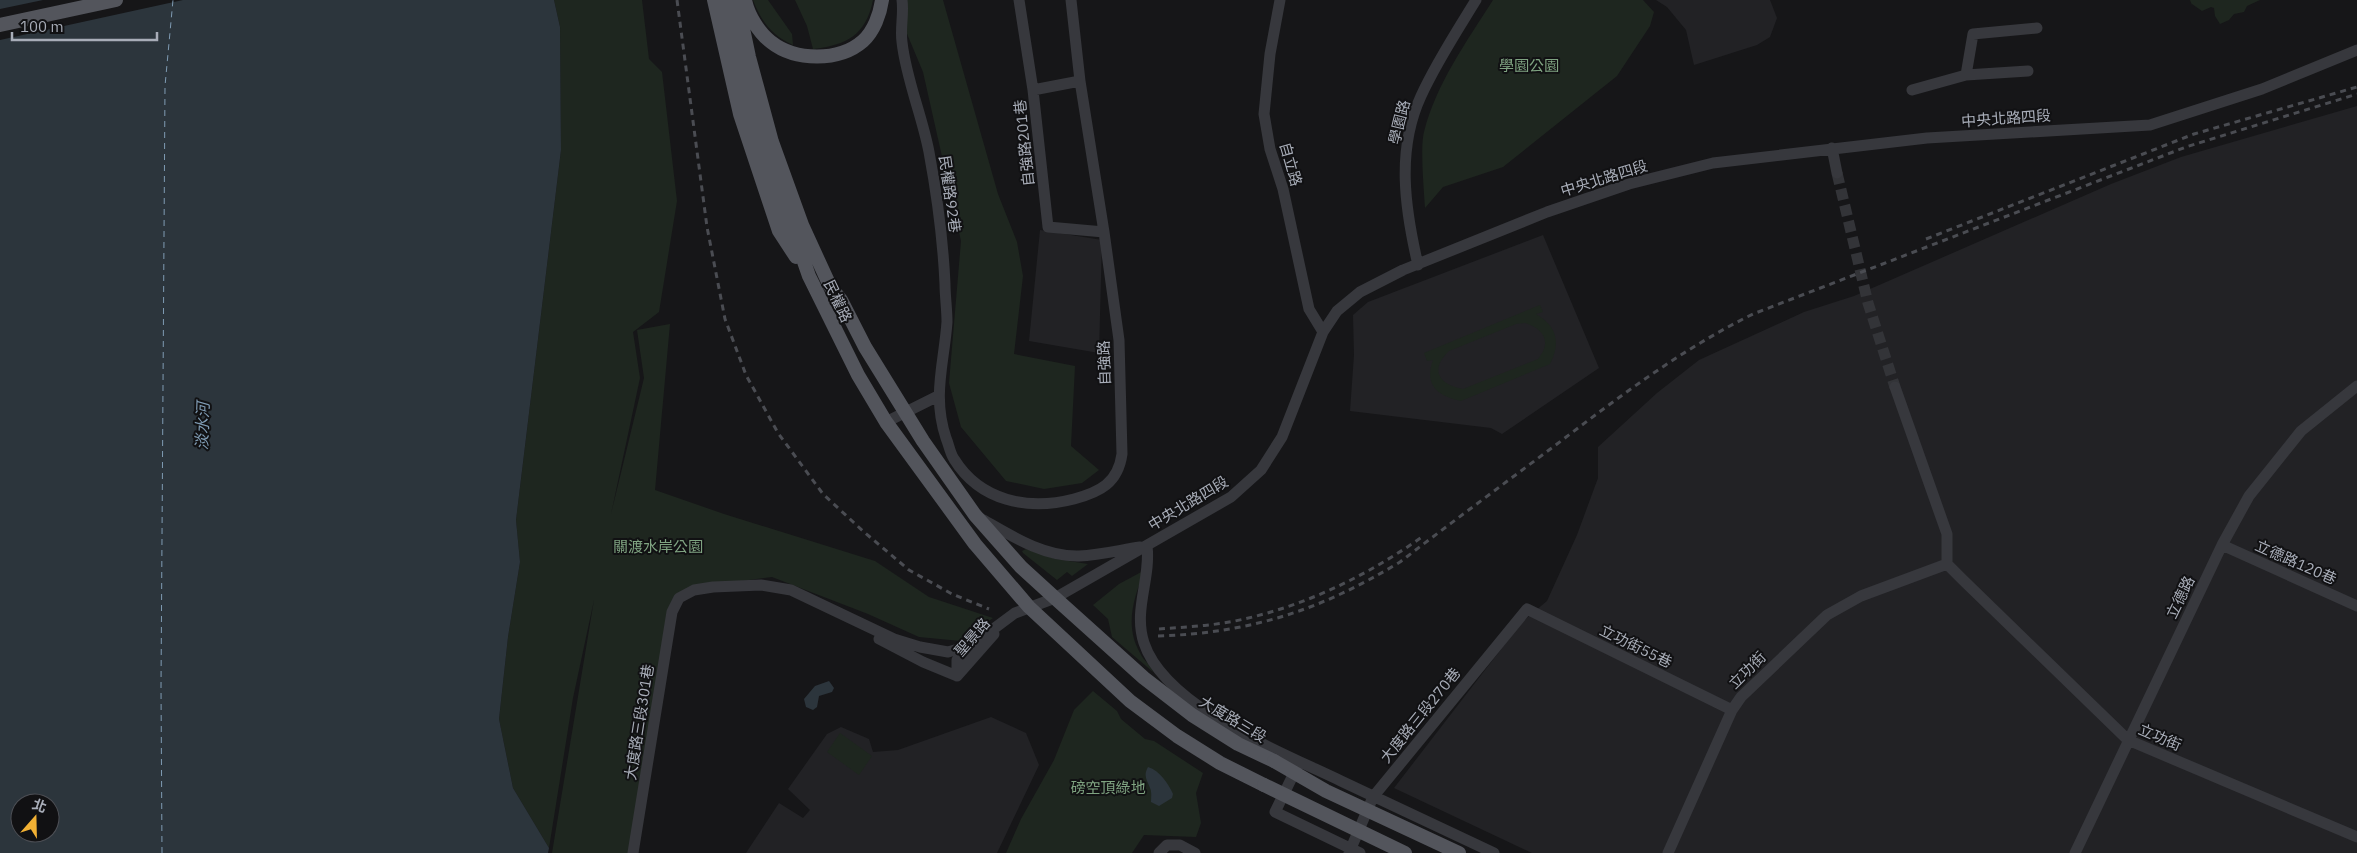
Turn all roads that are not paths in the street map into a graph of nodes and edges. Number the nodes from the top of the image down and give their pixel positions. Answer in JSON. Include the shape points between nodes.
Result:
{"nodes":[{"id":1,"x":116,"y":0,"type":"edge"},
{"id":2,"x":714,"y":0,"type":"edge"},
{"id":3,"x":724,"y":0,"type":"edge"},
{"id":4,"x":737,"y":0,"type":"edge"},
{"id":5,"x":745,"y":0,"type":"edge"},
{"id":6,"x":882,"y":0,"type":"edge"},
{"id":7,"x":902,"y":0,"type":"edge"},
{"id":8,"x":1019,"y":0,"type":"edge"},
{"id":9,"x":1071,"y":0,"type":"edge"},
{"id":10,"x":1280,"y":0,"type":"edge"},
{"id":11,"x":1476,"y":0,"type":"edge"},
{"id":12,"x":0,"y":25,"type":"edge"},
{"id":13,"x":2037,"y":28,"type":"dead end"},
{"id":14,"x":2357,"y":50,"type":"edge"},
{"id":15,"x":743,"y":59,"type":"junction"},
{"id":16,"x":2028,"y":71,"type":"dead end"},
{"id":17,"x":1966,"y":76,"type":"junction"},
{"id":18,"x":1080,"y":81,"type":"junction"},
{"id":19,"x":1033,"y":90,"type":"junction"},
{"id":20,"x":1912,"y":90,"type":"dead end"},
{"id":21,"x":1832,"y":148,"type":"junction"},
{"id":22,"x":1836,"y":173,"type":"tunnel mouth"},
{"id":23,"x":1104,"y":232,"type":"junction"},
{"id":24,"x":1418,"y":265,"type":"junction"},
{"id":25,"x":809,"y":276,"type":"junction"},
{"id":26,"x":1323,"y":332,"type":"junction"},
{"id":27,"x":2357,"y":386,"type":"edge"},
{"id":28,"x":1895,"y":387,"type":"tunnel mouth"},
{"id":29,"x":938,"y":396,"type":"junction"},
{"id":30,"x":904,"y":412,"type":"junction"},
{"id":31,"x":886,"y":422,"type":"junction"},
{"id":32,"x":975,"y":515,"type":"junction"},
{"id":33,"x":2222,"y":545,"type":"junction"},
{"id":34,"x":1147,"y":546,"type":"junction"},
{"id":35,"x":1947,"y":564,"type":"junction"},
{"id":36,"x":1021,"y":567,"type":"joint"},
{"id":37,"x":1055,"y":598,"type":"junction"},
{"id":38,"x":2357,"y":606,"type":"edge"},
{"id":39,"x":1029,"y":607,"type":"junction"},
{"id":40,"x":1527,"y":608,"type":"joint"},
{"id":41,"x":1008,"y":617,"type":"junction"},
{"id":42,"x":856,"y":622,"type":"junction"},
{"id":43,"x":980,"y":639,"type":"junction"},
{"id":44,"x":957,"y":676,"type":"junction"},
{"id":45,"x":1732,"y":710,"type":"junction"},
{"id":46,"x":2128,"y":740,"type":"junction"},
{"id":47,"x":1300,"y":762,"type":"junction"},
{"id":48,"x":1373,"y":797,"type":"junction"},
{"id":49,"x":2357,"y":837,"type":"edge"},
{"id":50,"x":1353,"y":851,"type":"edge"},
{"id":51,"x":633,"y":853,"type":"edge"},
{"id":52,"x":1159,"y":853,"type":"edge"},
{"id":53,"x":1195,"y":853,"type":"edge"},
{"id":54,"x":1405,"y":853,"type":"edge"},
{"id":55,"x":1459,"y":853,"type":"edge"},
{"id":56,"x":1494,"y":853,"type":"edge"},
{"id":57,"x":1668,"y":853,"type":"edge"},
{"id":58,"x":2075,"y":853,"type":"edge"}],
"edges":[{"from":1,"to":12,"type":"main road"},
{"from":2,"to":25,"type":"main road","via":[[740,114],[779,231]]},
{"from":3,"to":15,"type":"main road","name":"民權路"},
{"from":4,"to":15,"type":"main road","name":"民權路"},
{"from":5,"to":6,"type":"main road","via":[[754,22],[772,43],[814,57],[839,54],[863,41],[880,16]]},
{"from":7,"to":29,"type":"street","name":"民權路92巷","via":[[902,41],[929,152],[943,252],[947,321]]},
{"from":8,"to":19,"type":"street","name":"自強路201巷"},
{"from":9,"to":18,"type":"street","name":"自強路"},
{"from":10,"to":26,"type":"street","name":"自立路","via":[[1264,114],[1309,309]]},
{"from":11,"to":24,"type":"street","name":"學園路","via":[[1420,97],[1406,145],[1407,212]]},
{"from":13,"to":17,"type":"street","via":[[1973,34]]},
{"from":14,"to":21,"type":"street","name":"中央北路四段","via":[[2262,89],[2150,124],[2002,132]]},
{"from":15,"to":25,"type":"main road","name":"民權路","via":[[753,116]]},
{"from":15,"to":30,"type":"main road","name":"民權路","via":[[802,225],[830,286]]},
{"from":16,"to":17,"type":"street"},
{"from":17,"to":20,"type":"street"},
{"from":18,"to":19,"type":"street"},
{"from":18,"to":23,"type":"street","name":"自強路"},
{"from":19,"to":23,"type":"street","name":"自強路201巷","via":[[1048,227]]},
{"from":21,"to":22,"type":"street"},
{"from":21,"to":24,"type":"street","name":"中央北路四段","via":[[1713,163],[1629,184],[1547,212]]},
{"from":23,"to":29,"type":"street","name":"自強路","via":[[1119,340],[1122,426],[1121,462],[1109,484],[1089,495],[1040,505],[1019,504],[980,488],[953,458]]},
{"from":24,"to":26,"type":"street","name":"中央北路四段","via":[[1360,292],[1337,311]]},
{"from":25,"to":31,"type":"main road","name":"民權路","via":[[858,375]]},
{"from":26,"to":34,"type":"street","name":"中央北路四段","via":[[1282,438],[1260,470],[1231,497]]},
{"from":27,"to":33,"type":"street","name":"立德路","via":[[2302,431],[2248,496]]},
{"from":28,"to":35,"type":"street","via":[[1946,534]]},
{"from":29,"to":30,"type":"street"},
{"from":30,"to":31,"type":"street"},
{"from":30,"to":32,"type":"main road","name":"民權路"},
{"from":31,"to":39,"type":"main road","name":"民權路","via":[[937,493]]},
{"from":32,"to":34,"type":"street","via":[[1021,541],[1066,554],[1078,556]]},
{"from":32,"to":36,"type":"main road","name":"民權路"},
{"from":33,"to":38,"type":"street","name":"立德路120巷"},
{"from":33,"to":46,"type":"street","name":"立德路"},
{"from":34,"to":37,"type":"street","name":"中央北路四段"},
{"from":34,"to":47,"type":"street","name":"大度路三段","via":[[1149,563],[1140,602],[1143,641],[1148,654],[1184,695],[1217,718]]},
{"from":35,"to":45,"type":"street","name":"立功街","via":[[1861,596],[1827,615],[1741,697]]},
{"from":35,"to":46,"type":"street","name":"立功街"},
{"from":36,"to":37,"type":"main road","name":"大度路三段"},
{"from":37,"to":39,"type":"street","name":"中央北路四段"},
{"from":37,"to":55,"type":"main road","name":"大度路三段","bridge":true,"via":[[1144,678],[1192,715],[1238,744],[1326,791]]},
{"from":39,"to":41,"type":"street","name":"中央北路四段"},
{"from":39,"to":54,"type":"main road","bridge":true,"via":[[1130,701],[1177,736],[1220,763]]},
{"from":40,"to":45,"type":"street","name":"立功街55巷"},
{"from":40,"to":48,"type":"street","name":"大度路三段270巷"},
{"from":41,"to":43,"type":"street"},
{"from":41,"to":44,"type":"street","name":"聖景路"},
{"from":42,"to":43,"type":"street","via":[[894,639],[939,652],[965,647]]},
{"from":42,"to":44,"type":"street","via":[[889,646]]},
{"from":42,"to":51,"type":"street","name":"大度路三段301巷","via":[[791,590],[761,585],[713,586],[685,593],[679,598],[672,612]]},
{"from":43,"to":44,"type":"street","via":[[957,660]]},
{"from":45,"to":57,"type":"street","name":"立功街"},
{"from":46,"to":49,"type":"street","name":"立功街"},
{"from":46,"to":58,"type":"street","name":"立德路"},
{"from":47,"to":48,"type":"street","name":"大度路三段"},
{"from":47,"to":50,"type":"street","via":[[1276,812]]},
{"from":48,"to":50,"type":"street","name":"大度路三段270巷"},
{"from":48,"to":56,"type":"street","name":"大度路三段"},
{"from":52,"to":53,"type":"street","via":[[1167,845],[1176,845]]}]}
